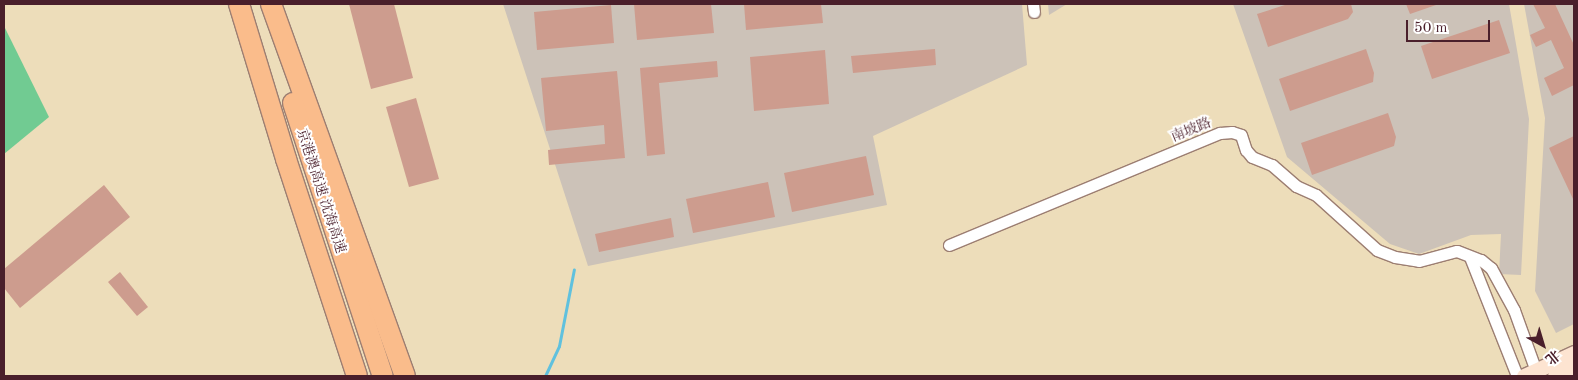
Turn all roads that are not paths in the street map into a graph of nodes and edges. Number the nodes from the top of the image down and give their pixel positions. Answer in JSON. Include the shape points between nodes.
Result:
{"nodes":[{"id":1,"x":239,"y":4,"type":"edge"},
{"id":2,"x":263,"y":4,"type":"edge"},
{"id":3,"x":271,"y":4,"type":"edge"},
{"id":4,"x":949,"y":245,"type":"dead end"},
{"id":5,"x":1470,"y":256,"type":"junction"},
{"id":6,"x":1574,"y":353,"type":"edge"},
{"id":7,"x":1574,"y":367,"type":"edge"},
{"id":8,"x":1533,"y":374,"type":"edge"},
{"id":9,"x":357,"y":376,"type":"edge"},
{"id":10,"x":383,"y":376,"type":"edge"},
{"id":11,"x":405,"y":376,"type":"edge"},
{"id":12,"x":1517,"y":376,"type":"edge"},
{"id":13,"x":1555,"y":376,"type":"edge"}],
"edges":[{"from":1,"to":9,"type":"highway","name":"京港澳高速 沈海高速"},
{"from":2,"to":10,"type":"highway","name":"京港澳高速 沈海高速","via":[[307,149]]},
{"from":3,"to":11,"type":"highway"},
{"from":4,"to":5,"type":"street","name":"南坡路","via":[[1220,133],[1232,132],[1241,135],[1252,158],[1272,164],[1296,186],[1316,195],[1377,250],[1394,258],[1419,261],[1457,251]]},
{"from":5,"to":8,"type":"street","via":[[1491,268],[1514,310]]},
{"from":5,"to":12,"type":"street"},
{"from":6,"to":8,"type":"street"},
{"from":7,"to":13,"type":"street"}]}
